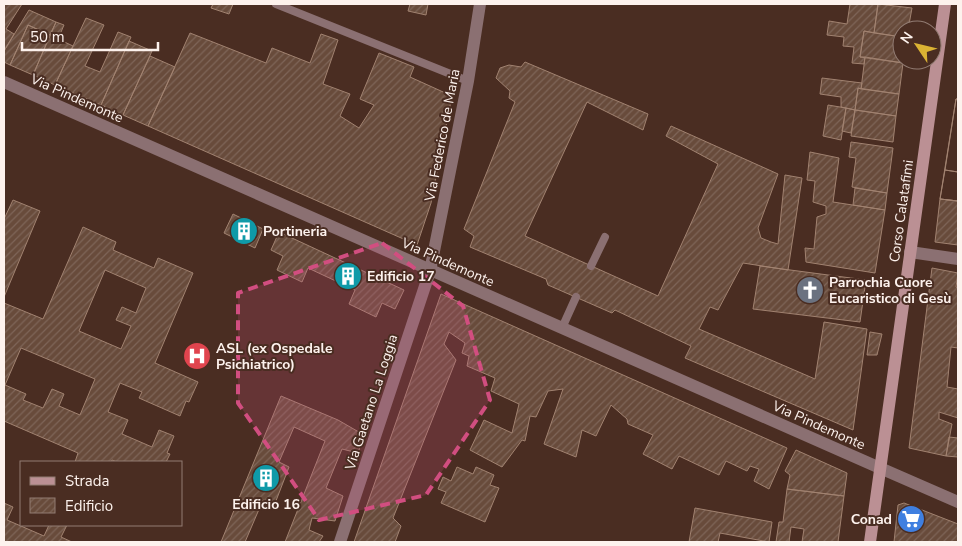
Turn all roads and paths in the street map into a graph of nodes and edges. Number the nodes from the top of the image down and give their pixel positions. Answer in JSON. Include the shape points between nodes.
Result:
{"nodes":[{"id":1,"x":276,"y":4,"type":"edge"},
{"id":2,"x":480,"y":4,"type":"edge"},
{"id":3,"x":945,"y":4,"type":"edge"},
{"id":4,"x":468,"y":81,"type":"junction"},
{"id":5,"x":4,"y":82,"type":"edge"},
{"id":6,"x":605,"y":237,"type":"dead end"},
{"id":7,"x":910,"y":252,"type":"junction"},
{"id":8,"x":958,"y":259,"type":"edge"},
{"id":9,"x":591,"y":266,"type":"dead end"},
{"id":10,"x":430,"y":271,"type":"junction"},
{"id":11,"x":576,"y":297,"type":"dead end"},
{"id":12,"x":562,"y":328,"type":"junction"},
{"id":13,"x":880,"y":468,"type":"junction"},
{"id":14,"x":958,"y":502,"type":"edge"},
{"id":15,"x":340,"y":542,"type":"edge"},
{"id":16,"x":870,"y":542,"type":"edge"}],
"edges":[{"from":1,"to":4,"type":"lane"},
{"from":2,"to":4,"type":"street","name":"Via Federico de Maria"},
{"from":3,"to":7,"type":"main road","name":"Corso Calatafimi"},
{"from":4,"to":10,"type":"street","name":"Via Federico de Maria"},
{"from":5,"to":10,"type":"street","name":"Via Pindemonte"},
{"from":6,"to":9,"type":"lane"},
{"from":7,"to":8,"type":"street"},
{"from":7,"to":13,"type":"main road","name":"Corso Calatafimi"},
{"from":10,"to":12,"type":"street","name":"Via Pindemonte"},
{"from":10,"to":15,"type":"street","name":"Via Gaetano La Loggia"},
{"from":11,"to":12,"type":"lane"},
{"from":12,"to":13,"type":"street","name":"Via Pindemonte"},
{"from":13,"to":14,"type":"street","name":"Via Pindemonte"},
{"from":13,"to":16,"type":"main road","name":"Corso Calatafimi"}]}
